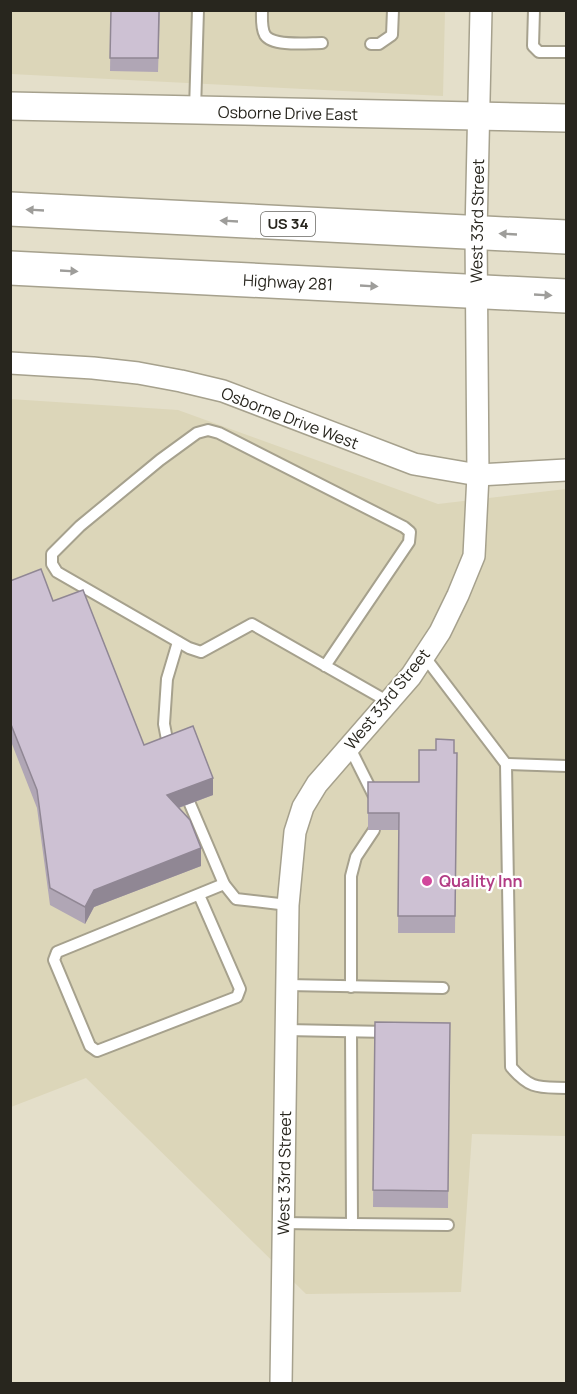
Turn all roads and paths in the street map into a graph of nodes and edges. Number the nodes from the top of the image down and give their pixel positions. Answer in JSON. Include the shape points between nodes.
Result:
{"nodes":[{"id":1,"x":198,"y":10,"type":"edge"},
{"id":2,"x":262,"y":10,"type":"edge"},
{"id":3,"x":393,"y":10,"type":"edge"},
{"id":4,"x":482,"y":10,"type":"edge"},
{"id":5,"x":534,"y":10,"type":"edge"},
{"id":6,"x":322,"y":43,"type":"dead end"},
{"id":7,"x":371,"y":44,"type":"dead end"},
{"id":8,"x":567,"y":52,"type":"edge"},
{"id":9,"x":10,"y":106,"type":"edge"},
{"id":10,"x":195,"y":110,"type":"junction"},
{"id":11,"x":479,"y":117,"type":"junction"},
{"id":12,"x":567,"y":118,"type":"edge"},
{"id":13,"x":10,"y":209,"type":"edge"},
{"id":14,"x":476,"y":233,"type":"junction"},
{"id":15,"x":567,"y":237,"type":"edge"},
{"id":16,"x":10,"y":268,"type":"edge"},
{"id":17,"x":477,"y":291,"type":"junction"},
{"id":18,"x":567,"y":296,"type":"edge"},
{"id":19,"x":10,"y":363,"type":"edge"},
{"id":20,"x":567,"y":470,"type":"edge"},
{"id":21,"x":478,"y":475,"type":"junction"},
{"id":22,"x":178,"y":642,"type":"junction"},
{"id":23,"x":424,"y":656,"type":"junction"},
{"id":24,"x":326,"y":666,"type":"junction"},
{"id":25,"x":387,"y":701,"type":"junction"},
{"id":26,"x":349,"y":746,"type":"junction"},
{"id":27,"x":169,"y":752,"type":"edge"},
{"id":28,"x":506,"y":764,"type":"junction"},
{"id":29,"x":567,"y":765,"type":"edge"},
{"id":30,"x":374,"y":800,"type":"edge"},
{"id":31,"x":190,"y":804,"type":"edge"},
{"id":32,"x":374,"y":830,"type":"edge"},
{"id":33,"x":224,"y":884,"type":"junction"},
{"id":34,"x":199,"y":895,"type":"junction"},
{"id":35,"x":288,"y":905,"type":"junction"},
{"id":36,"x":287,"y":985,"type":"junction"},
{"id":37,"x":351,"y":987,"type":"junction"},
{"id":38,"x":443,"y":988,"type":"dead end"},
{"id":39,"x":286,"y":1030,"type":"junction"},
{"id":40,"x":351,"y":1032,"type":"junction"},
{"id":41,"x":397,"y":1032,"type":"edge"},
{"id":42,"x":567,"y":1088,"type":"edge"},
{"id":43,"x":283,"y":1223,"type":"junction"},
{"id":44,"x":352,"y":1224,"type":"junction"},
{"id":45,"x":448,"y":1225,"type":"dead end"},
{"id":46,"x":281,"y":1383,"type":"edge"}],
"edges":[{"from":1,"to":10,"type":"lane"},
{"from":2,"to":6,"type":"lane","via":[[265,35],[275,42]]},
{"from":3,"to":7,"type":"lane","via":[[392,35],[379,44]]},
{"from":4,"to":11,"type":"street","name":"West 33rd Street"},
{"from":5,"to":8,"type":"lane","via":[[533,46],[539,52]]},
{"from":9,"to":10,"type":"street","name":"Osborne Drive East"},
{"from":10,"to":11,"type":"street","name":"Osborne Drive East"},
{"from":11,"to":12,"type":"street","name":"Osborne Drive East"},
{"from":11,"to":14,"type":"street","name":"West 33rd Street"},
{"from":14,"to":13,"type":"highway","number":"US 34","one_way":true},
{"from":15,"to":14,"type":"highway","number":"US 34","one_way":true},
{"from":14,"to":17,"type":"street","name":"West 33rd Street"},
{"from":16,"to":17,"type":"highway","name":"Highway 281","one_way":true},
{"from":17,"to":18,"type":"highway","name":"Highway 281","one_way":true},
{"from":17,"to":21,"type":"street","name":"West 33rd Street"},
{"from":19,"to":21,"type":"street","name":"Osborne Drive West","via":[[93,368],[223,391],[405,461]]},
{"from":20,"to":21,"type":"street","name":"Osborne Drive West"},
{"from":21,"to":23,"type":"street","name":"West 33rd Street","via":[[474,556],[445,623]]},
{"from":22,"to":24,"type":"lane","via":[[201,652],[252,624]]},
{"from":22,"to":24,"type":"lane","via":[[57,572],[52,554],[160,460],[196,433],[208,430],[410,532],[409,542]]},
{"from":22,"to":27,"type":"lane","via":[[167,679],[164,724]]},
{"from":23,"to":25,"type":"street","name":"West 33rd Street"},
{"from":23,"to":28,"type":"lane"},
{"from":24,"to":25,"type":"lane"},
{"from":25,"to":26,"type":"street","name":"West 33rd Street"},
{"from":26,"to":30,"type":"lane"},
{"from":26,"to":35,"type":"street","name":"West 33rd Street","via":[[303,807],[295,832]]},
{"from":28,"to":29,"type":"lane"},
{"from":28,"to":42,"type":"lane","via":[[511,1067],[534,1087]]},
{"from":31,"to":33,"type":"lane"},
{"from":32,"to":37,"type":"lane","via":[[356,857],[351,876]]},
{"from":33,"to":34,"type":"lane"},
{"from":33,"to":35,"type":"lane","via":[[236,899]]},
{"from":34,"to":34,"type":"lane","via":[[57,952],[54,960],[90,1046],[97,1051],[237,997],[240,989]]},
{"from":35,"to":36,"type":"street","name":"West 33rd Street"},
{"from":36,"to":37,"type":"lane"},
{"from":36,"to":39,"type":"street","name":"West 33rd Street"},
{"from":37,"to":38,"type":"lane"},
{"from":39,"to":40,"type":"lane"},
{"from":39,"to":43,"type":"street","name":"West 33rd Street"},
{"from":40,"to":41,"type":"lane"},
{"from":40,"to":44,"type":"lane"},
{"from":43,"to":44,"type":"lane"},
{"from":43,"to":46,"type":"street","name":"West 33rd Street"},
{"from":44,"to":45,"type":"lane"}]}
